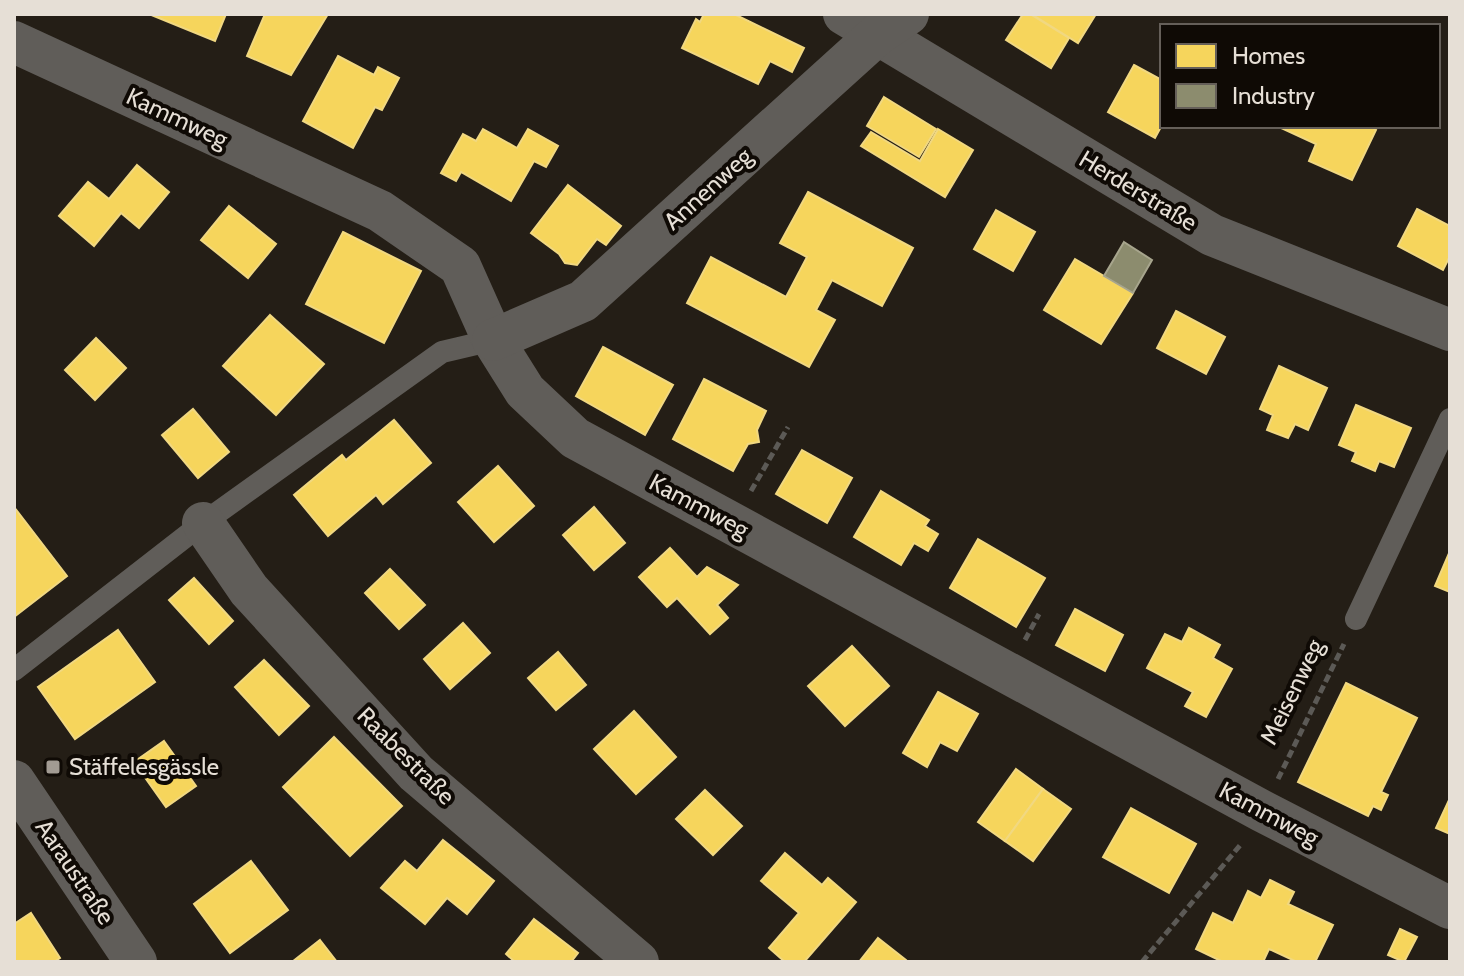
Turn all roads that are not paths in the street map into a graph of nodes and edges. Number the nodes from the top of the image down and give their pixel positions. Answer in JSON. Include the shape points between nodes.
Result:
{"nodes":[{"id":1,"x":877,"y":21,"type":"edge"},
{"id":2,"x":14,"y":42,"type":"edge"},
{"id":3,"x":1450,"y":330,"type":"edge"},
{"id":4,"x":493,"y":340,"type":"junction"},
{"id":5,"x":1450,"y":419,"type":"edge"},
{"id":6,"x":203,"y":523,"type":"junction"},
{"id":7,"x":1356,"y":619,"type":"road end"},
{"id":8,"x":14,"y":670,"type":"edge"},
{"id":9,"x":14,"y":781,"type":"edge"},
{"id":10,"x":1450,"y":908,"type":"edge"},
{"id":11,"x":136,"y":962,"type":"edge"},
{"id":12,"x":638,"y":962,"type":"edge"}],
"edges":[{"from":1,"to":3,"type":"street","name":"Herderstraße","via":[[1212,235]]},
{"from":1,"to":4,"type":"street","name":"Annenweg","via":[[583,301]]},
{"from":2,"to":4,"type":"street","name":"Kammweg","via":[[380,211],[460,266]]},
{"from":4,"to":6,"type":"lane","via":[[442,352]]},
{"from":4,"to":10,"type":"street","name":"Kammweg","via":[[525,391],[575,438]]},
{"from":5,"to":7,"type":"lane"},
{"from":6,"to":8,"type":"lane"},
{"from":6,"to":12,"type":"street","name":"Raabestraße","via":[[249,590],[416,773]]},
{"from":9,"to":11,"type":"street","name":"Aaraustraße"}]}
